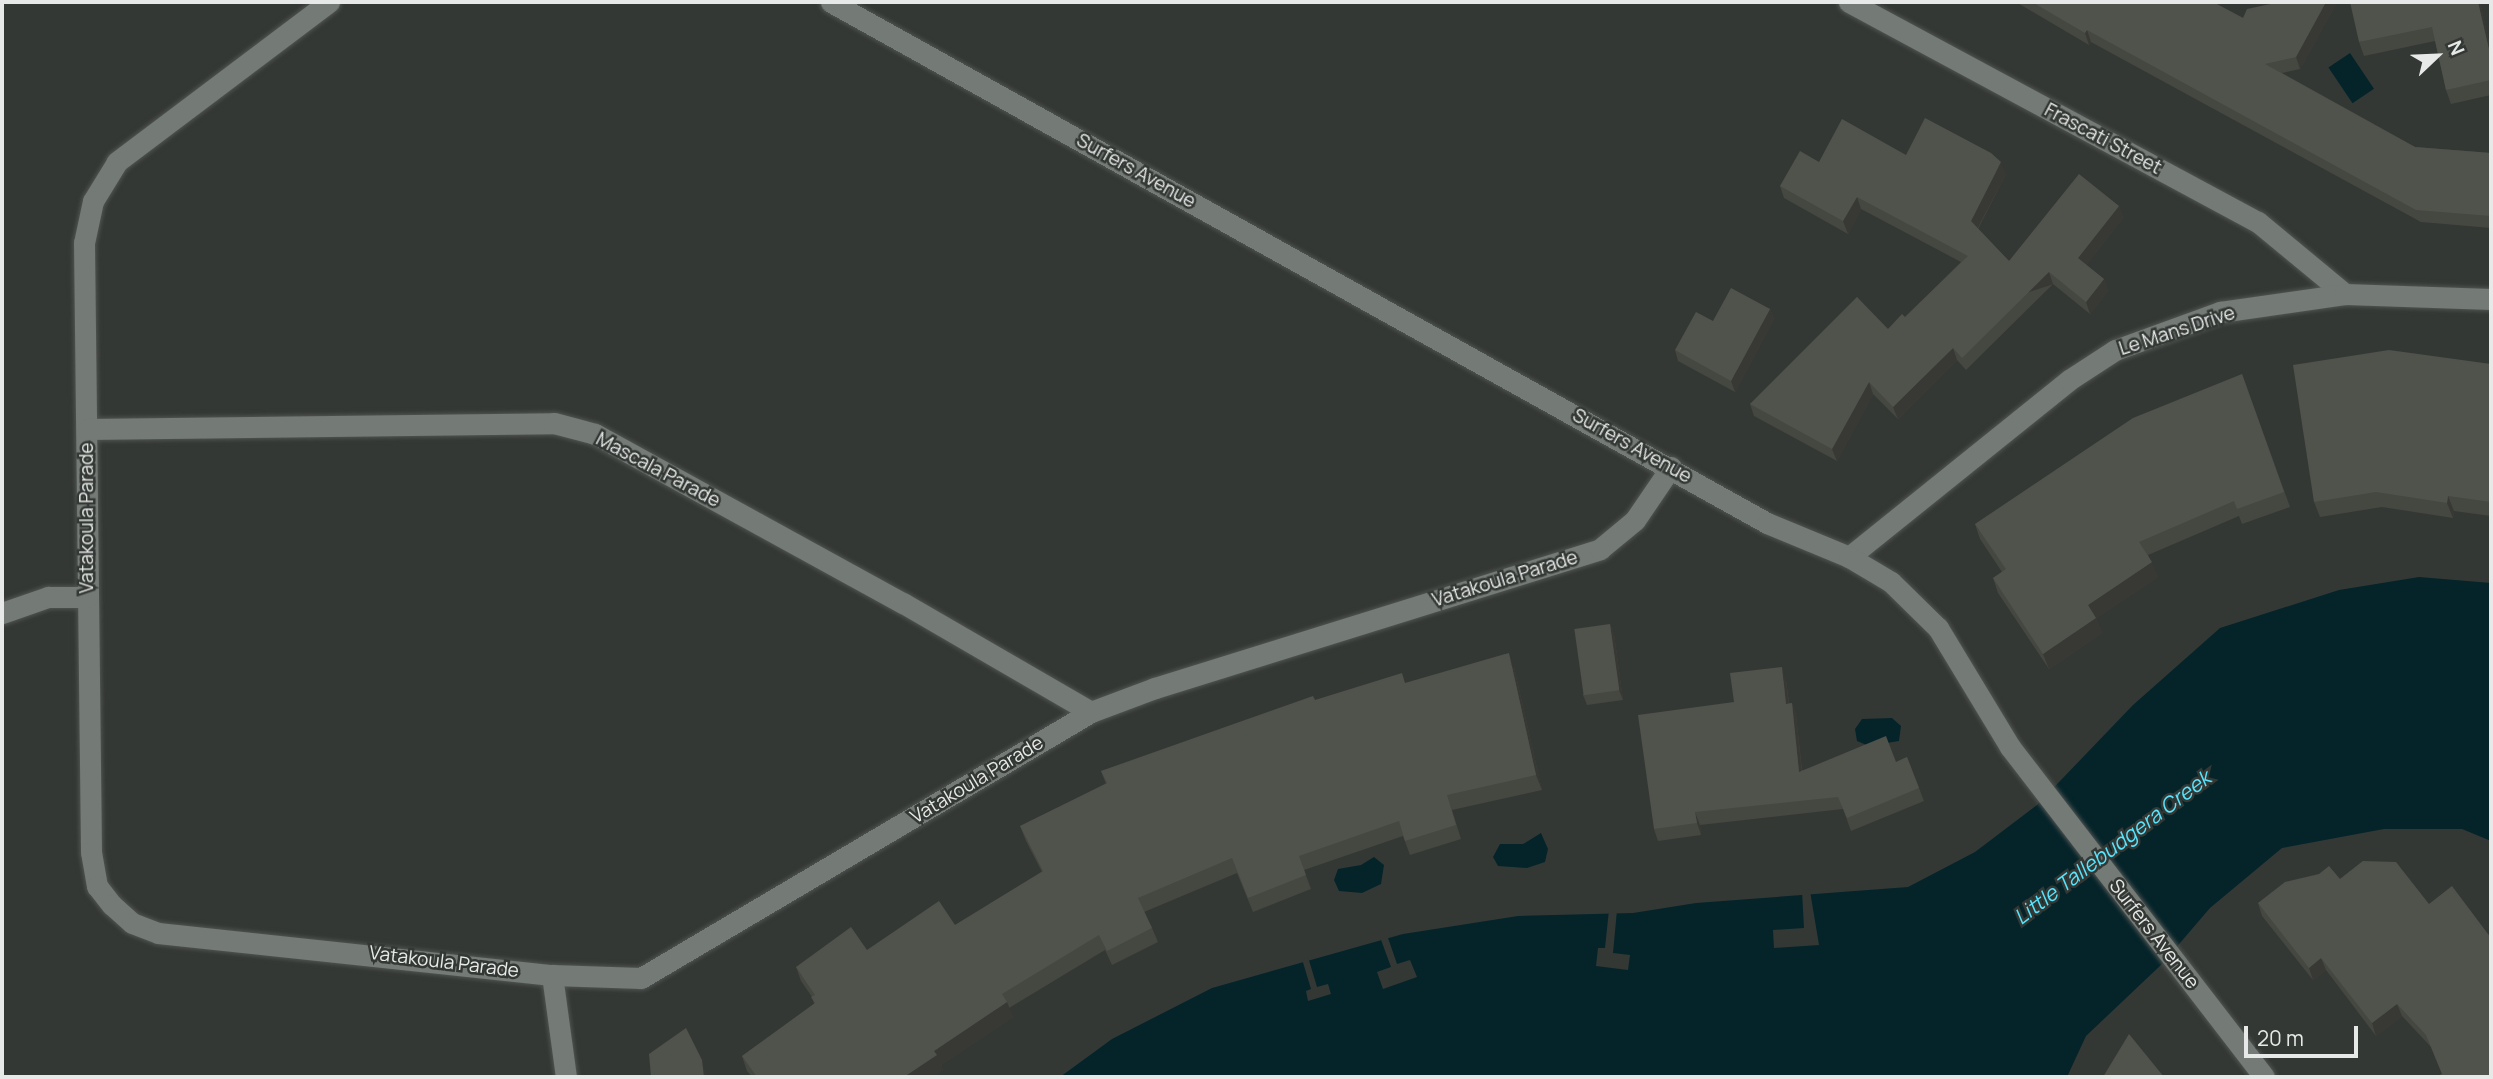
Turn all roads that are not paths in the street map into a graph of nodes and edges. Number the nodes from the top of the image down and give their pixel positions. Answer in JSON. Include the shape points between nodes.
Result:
{"nodes":[{"id":1,"x":329,"y":2,"type":"edge"},
{"id":2,"x":831,"y":2,"type":"edge"},
{"id":3,"x":1849,"y":2,"type":"edge"},
{"id":4,"x":2345,"y":294,"type":"junction"},
{"id":5,"x":2491,"y":299,"type":"edge"},
{"id":6,"x":88,"y":429,"type":"junction"},
{"id":7,"x":1671,"y":467,"type":"junction"},
{"id":8,"x":1849,"y":557,"type":"junction"},
{"id":9,"x":87,"y":597,"type":"junction"},
{"id":10,"x":2,"y":613,"type":"edge"},
{"id":11,"x":1091,"y":712,"type":"junction"},
{"id":12,"x":552,"y":975,"type":"junction"},
{"id":13,"x":566,"y":1077,"type":"edge"},
{"id":14,"x":2264,"y":1077,"type":"edge"}],
"edges":[{"from":1,"to":6,"type":"street","name":"Vatakoula Parade","via":[[117,162],[93,201],[84,243]]},
{"from":2,"to":7,"type":"street","name":"Surfers Avenue"},
{"from":3,"to":4,"type":"street","name":"Frascati Street","via":[[2258,222]]},
{"from":4,"to":5,"type":"street","name":"Le Mans Drive"},
{"from":4,"to":8,"type":"street","name":"Le Mans Drive","via":[[2220,312],[2115,350],[2069,380]]},
{"from":6,"to":9,"type":"street","name":"Vatakoula Parade"},
{"from":6,"to":11,"type":"street","name":"Mascala Parade","via":[[554,423],[594,434]]},
{"from":7,"to":8,"type":"street","name":"Surfers Avenue","via":[[1767,523]]},
{"from":7,"to":11,"type":"street","name":"Vatakoula Parade","via":[[1635,520],[1600,549]]},
{"from":8,"to":14,"type":"street","name":"Surfers Avenue","via":[[1900,589],[1938,628],[2010,747]]},
{"from":9,"to":10,"type":"street","via":[[48,597]]},
{"from":9,"to":12,"type":"street","name":"Vatakoula Parade","via":[[91,852],[97,886],[132,923],[158,933]]},
{"from":11,"to":12,"type":"street","name":"Vatakoula Parade","via":[[665,966],[640,978]]},
{"from":12,"to":13,"type":"street"}]}
